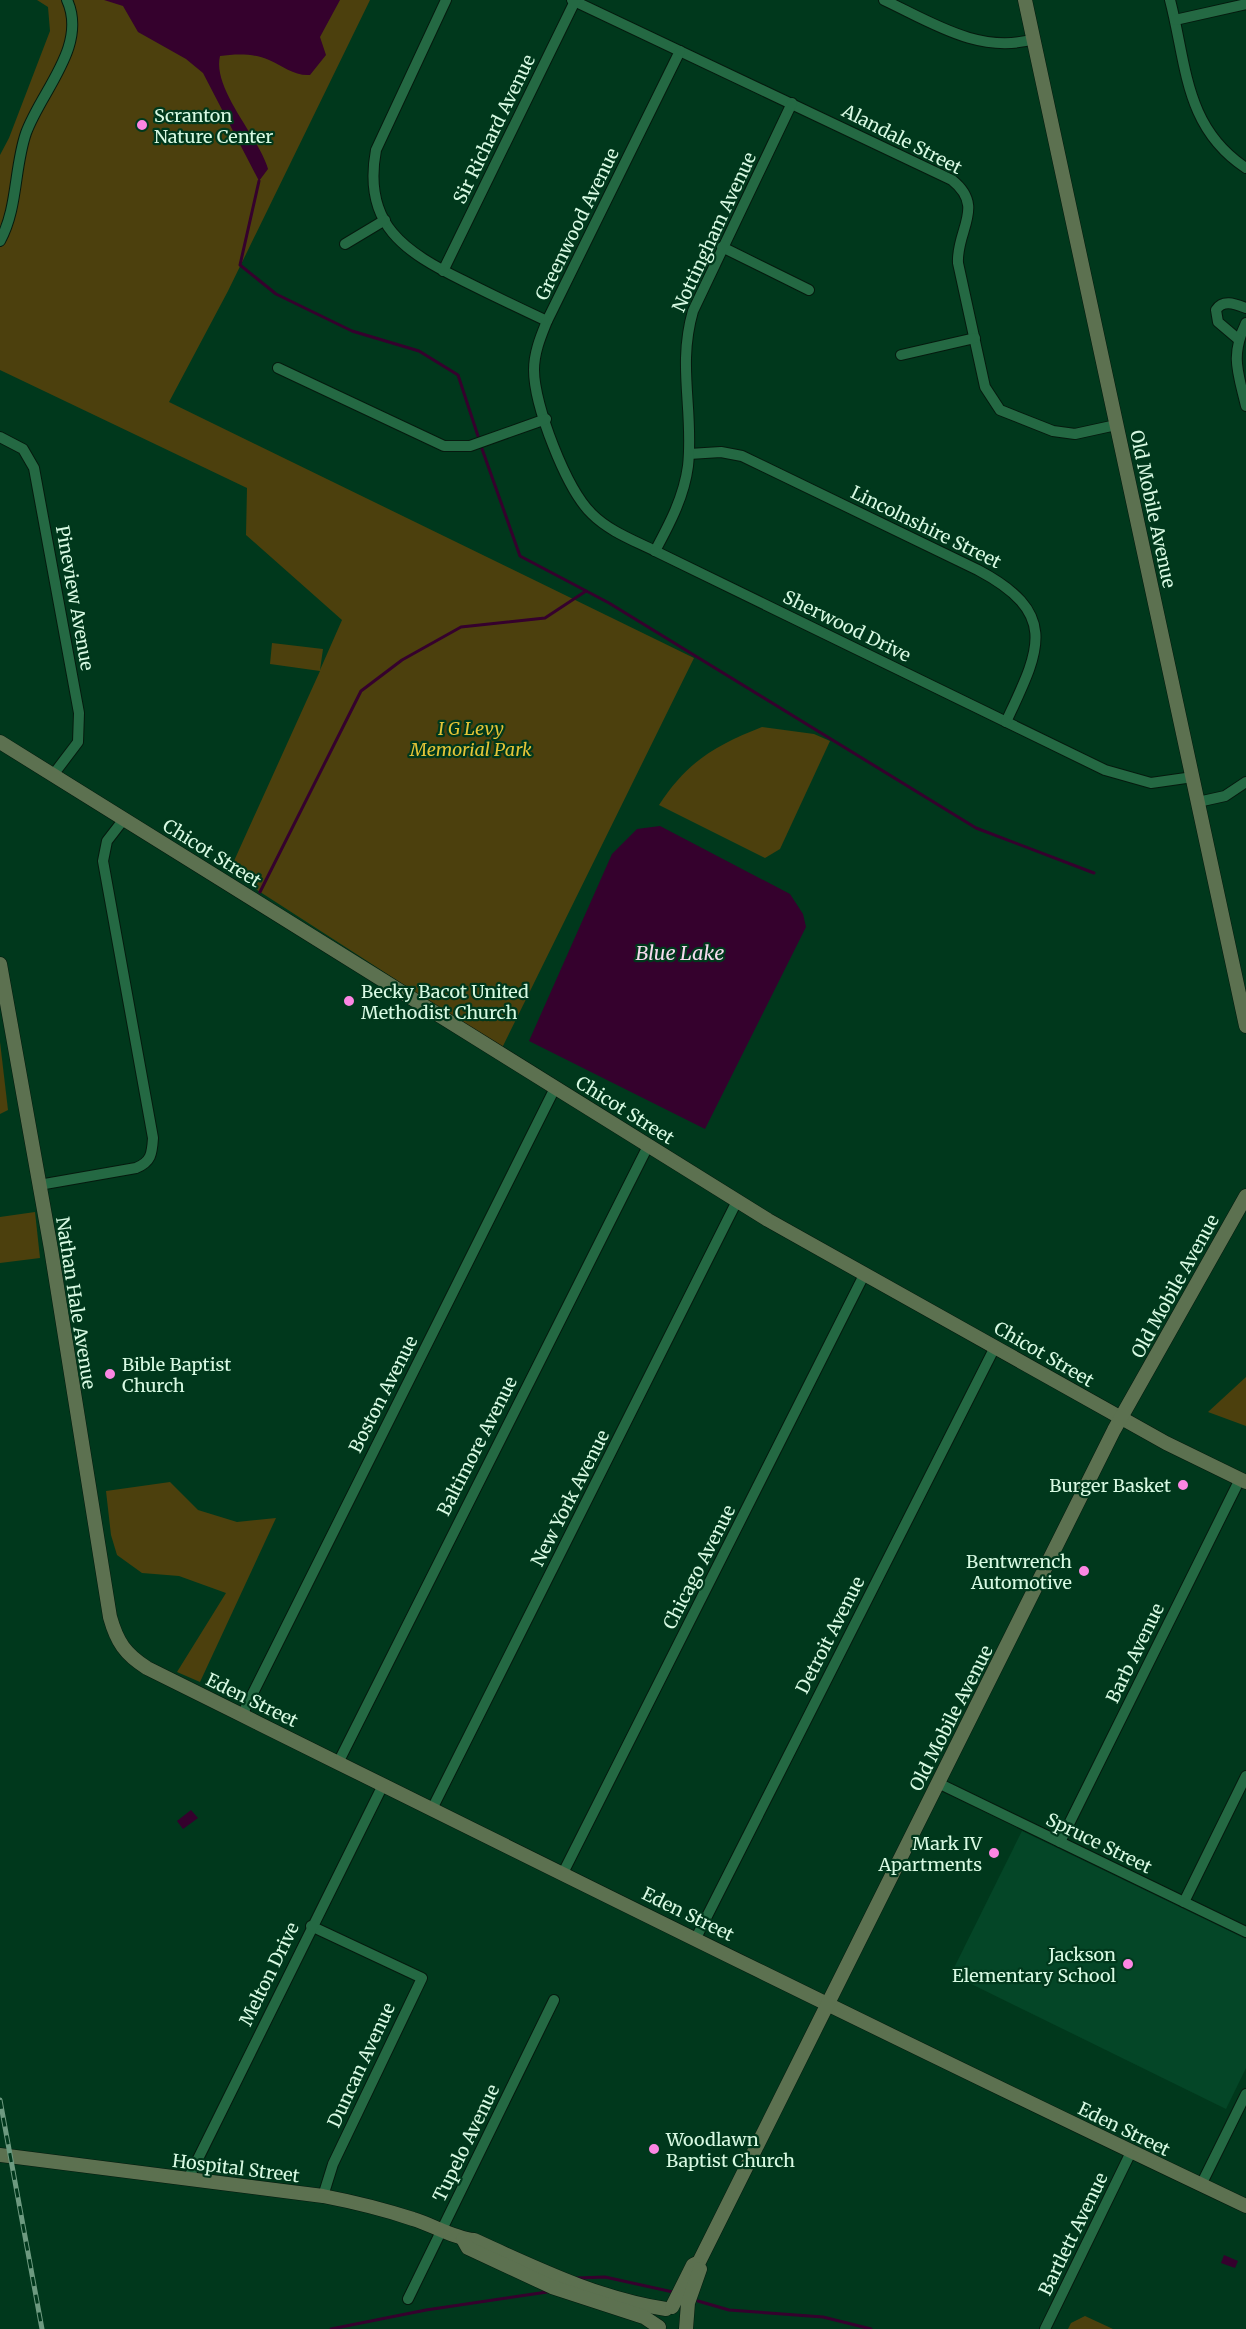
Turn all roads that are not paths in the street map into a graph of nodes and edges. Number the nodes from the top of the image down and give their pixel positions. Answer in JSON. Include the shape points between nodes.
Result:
{"nodes":[{"id":1,"x":67,"y":0,"type":"edge"},
{"id":2,"x":446,"y":0,"type":"edge"},
{"id":3,"x":884,"y":0,"type":"edge"},
{"id":4,"x":1025,"y":0,"type":"edge"},
{"id":5,"x":1170,"y":0,"type":"edge"},
{"id":6,"x":573,"y":1,"type":"edge"},
{"id":7,"x":1246,"y":4,"type":"edge"},
{"id":8,"x":1175,"y":20,"type":"junction"},
{"id":9,"x":1034,"y":39,"type":"junction"},
{"id":10,"x":680,"y":51,"type":"junction"},
{"id":11,"x":792,"y":104,"type":"junction"},
{"id":12,"x":1246,"y":168,"type":"edge"},
{"id":13,"x":385,"y":220,"type":"junction"},
{"id":14,"x":0,"y":241,"type":"edge"},
{"id":15,"x":345,"y":244,"type":"dead end"},
{"id":16,"x":722,"y":247,"type":"junction"},
{"id":17,"x":443,"y":271,"type":"junction"},
{"id":18,"x":809,"y":290,"type":"dead end"},
{"id":19,"x":1246,"y":308,"type":"edge"},
{"id":20,"x":547,"y":321,"type":"junction"},
{"id":21,"x":1246,"y":323,"type":"edge"},
{"id":22,"x":975,"y":338,"type":"junction"},
{"id":23,"x":1238,"y":339,"type":"junction"},
{"id":24,"x":901,"y":355,"type":"dead end"},
{"id":25,"x":278,"y":368,"type":"dead end"},
{"id":26,"x":1246,"y":406,"type":"edge"},
{"id":27,"x":546,"y":419,"type":"junction"},
{"id":28,"x":1116,"y":425,"type":"junction"},
{"id":29,"x":0,"y":437,"type":"edge"},
{"id":30,"x":689,"y":454,"type":"junction"},
{"id":31,"x":655,"y":551,"type":"junction"},
{"id":32,"x":1006,"y":722,"type":"junction"},
{"id":33,"x":0,"y":742,"type":"edge"},
{"id":34,"x":53,"y":775,"type":"junction"},
{"id":35,"x":1193,"y":777,"type":"junction"},
{"id":36,"x":1246,"y":782,"type":"edge"},
{"id":37,"x":1198,"y":802,"type":"junction"},
{"id":38,"x":124,"y":819,"type":"junction"},
{"id":39,"x":0,"y":964,"type":"edge"},
{"id":40,"x":1246,"y":1026,"type":"edge"},
{"id":41,"x":555,"y":1088,"type":"junction"},
{"id":42,"x":648,"y":1146,"type":"junction"},
{"id":43,"x":39,"y":1185,"type":"junction"},
{"id":44,"x":1246,"y":1196,"type":"edge"},
{"id":45,"x":737,"y":1201,"type":"junction"},
{"id":46,"x":864,"y":1275,"type":"junction"},
{"id":47,"x":994,"y":1347,"type":"junction"},
{"id":48,"x":1121,"y":1419,"type":"junction"},
{"id":49,"x":1243,"y":1481,"type":"edge"},
{"id":50,"x":120,"y":1645,"type":"joint"},
{"id":51,"x":242,"y":1715,"type":"junction"},
{"id":52,"x":338,"y":1763,"type":"junction"},
{"id":53,"x":1246,"y":1776,"type":"edge"},
{"id":54,"x":938,"y":1783,"type":"junction"},
{"id":55,"x":383,"y":1785,"type":"junction"},
{"id":56,"x":432,"y":1809,"type":"junction"},
{"id":57,"x":1060,"y":1842,"type":"junction"},
{"id":58,"x":563,"y":1873,"type":"junction"},
{"id":59,"x":1184,"y":1902,"type":"junction"},
{"id":60,"x":311,"y":1926,"type":"junction"},
{"id":61,"x":1246,"y":1932,"type":"edge"},
{"id":62,"x":696,"y":1938,"type":"junction"},
{"id":63,"x":554,"y":2000,"type":"dead end"},
{"id":64,"x":827,"y":2004,"type":"junction"},
{"id":65,"x":1246,"y":2094,"type":"edge"},
{"id":66,"x":1131,"y":2152,"type":"junction"},
{"id":67,"x":0,"y":2155,"type":"edge"},
{"id":68,"x":188,"y":2180,"type":"junction"},
{"id":69,"x":1202,"y":2185,"type":"junction"},
{"id":70,"x":322,"y":2196,"type":"junction"},
{"id":71,"x":1246,"y":2206,"type":"edge"},
{"id":72,"x":442,"y":2230,"type":"junction"},
{"id":73,"x":463,"y":2239,"type":"junction"},
{"id":74,"x":699,"y":2262,"type":"junction"},
{"id":75,"x":408,"y":2299,"type":"dead end"},
{"id":76,"x":669,"y":2308,"type":"junction"},
{"id":77,"x":689,"y":2325,"type":"edge"},
{"id":78,"x":659,"y":2328,"type":"edge"},
{"id":79,"x":1045,"y":2329,"type":"edge"}],
"edges":[{"from":1,"to":14,"type":"street","via":[[72,26],[68,50],[26,135],[10,217]]},
{"from":2,"to":13,"type":"street","via":[[376,150],[374,192]]},
{"from":3,"to":9,"type":"street","via":[[969,39],[1003,43]]},
{"from":4,"to":9,"type":"street","name":"Old Mobile Avenue"},
{"from":5,"to":8,"type":"street"},
{"from":6,"to":10,"type":"street","name":"Alandale Street"},
{"from":6,"to":17,"type":"street","name":"Sir Richard Avenue"},
{"from":7,"to":8,"type":"street"},
{"from":8,"to":12,"type":"street","via":[[1190,93],[1202,123],[1223,151]]},
{"from":9,"to":28,"type":"street","name":"Old Mobile Avenue"},
{"from":10,"to":11,"type":"street","name":"Alandale Street"},
{"from":10,"to":20,"type":"street","name":"Greenwood Avenue"},
{"from":11,"to":16,"type":"street","name":"Nottingham Avenue"},
{"from":11,"to":22,"type":"street","name":"Alandale Street","via":[[958,184],[969,212],[958,263]]},
{"from":13,"to":15,"type":"street"},
{"from":13,"to":17,"type":"street","via":[[400,243]]},
{"from":16,"to":18,"type":"street"},
{"from":16,"to":30,"type":"street","name":"Nottingham Avenue","via":[[693,311],[684,346]]},
{"from":17,"to":20,"type":"street"},
{"from":19,"to":23,"type":"street","via":[[1227,303],[1216,310],[1218,322]]},
{"from":20,"to":27,"type":"street","name":"Greenwood Avenue","via":[[534,367],[536,390]]},
{"from":21,"to":23,"type":"street"},
{"from":22,"to":24,"type":"street"},
{"from":22,"to":28,"type":"street","name":"Alandale Street","via":[[986,387],[1000,410],[1063,433]]},
{"from":23,"to":26,"type":"street","via":[[1237,366]]},
{"from":25,"to":27,"type":"street","via":[[444,446],[470,446]]},
{"from":27,"to":31,"type":"street","name":"Sherwood Drive","via":[[565,475],[581,502],[601,522]]},
{"from":28,"to":35,"type":"street","name":"Old Mobile Avenue"},
{"from":29,"to":34,"type":"street","name":"Pineview Avenue","via":[[23,449],[34,468],[79,713],[78,742]]},
{"from":30,"to":31,"type":"street","name":"Nottingham Avenue","via":[[676,509]]},
{"from":30,"to":32,"type":"street","name":"Lincolnshire Street","via":[[721,452],[742,456],[978,570],[1011,590],[1030,613],[1036,643],[1032,667]]},
{"from":31,"to":32,"type":"street","name":"Sherwood Drive"},
{"from":32,"to":35,"type":"street","name":"Sherwood Drive","via":[[1119,776],[1151,783]]},
{"from":33,"to":34,"type":"street","name":"Chicot Street"},
{"from":34,"to":38,"type":"street","name":"Chicot Street"},
{"from":35,"to":37,"type":"street","name":"Old Mobile Avenue"},
{"from":36,"to":37,"type":"street","via":[[1225,796]]},
{"from":37,"to":40,"type":"street","name":"Old Mobile Avenue"},
{"from":38,"to":41,"type":"street","name":"Chicot Street"},
{"from":38,"to":43,"type":"street","via":[[107,842],[103,861],[153,1138],[149,1161],[122,1171]]},
{"from":39,"to":43,"type":"street","name":"Nathan Hale Avenue"},
{"from":41,"to":42,"type":"street","name":"Chicot Street"},
{"from":41,"to":51,"type":"street","name":"Boston Avenue"},
{"from":42,"to":45,"type":"street","name":"Chicot Street"},
{"from":42,"to":52,"type":"street","name":"Baltimore Avenue"},
{"from":43,"to":50,"type":"street","name":"Nathan Hale Avenue","via":[[110,1617]]},
{"from":44,"to":48,"type":"street","name":"Old Mobile Avenue"},
{"from":45,"to":46,"type":"street","name":"Chicot Street"},
{"from":45,"to":56,"type":"street","name":"New York Avenue"},
{"from":46,"to":47,"type":"street","name":"Chicot Street"},
{"from":46,"to":58,"type":"street","name":"Chicago Avenue"},
{"from":47,"to":48,"type":"street","name":"Chicot Street"},
{"from":47,"to":62,"type":"street","name":"Detroit Avenue"},
{"from":48,"to":49,"type":"street","name":"Chicot Street"},
{"from":48,"to":54,"type":"street","name":"Old Mobile Avenue"},
{"from":49,"to":57,"type":"street","name":"Barb Avenue"},
{"from":50,"to":51,"type":"street","name":"Eden Street","via":[[147,1668]]},
{"from":51,"to":52,"type":"street","name":"Eden Street"},
{"from":52,"to":55,"type":"street","name":"Eden Street"},
{"from":53,"to":59,"type":"street"},
{"from":54,"to":57,"type":"street","name":"Spruce Street"},
{"from":54,"to":64,"type":"street","name":"Old Mobile Avenue"},
{"from":55,"to":56,"type":"street","name":"Eden Street"},
{"from":55,"to":60,"type":"street","name":"Melton Drive"},
{"from":56,"to":58,"type":"street","name":"Eden Street"},
{"from":57,"to":59,"type":"street","name":"Spruce Street"},
{"from":58,"to":62,"type":"street","name":"Eden Street"},
{"from":59,"to":61,"type":"street","name":"Spruce Street"},
{"from":60,"to":68,"type":"street","name":"Melton Drive"},
{"from":60,"to":70,"type":"street","name":"Duncan Avenue","via":[[422,1978],[333,2164]]},
{"from":62,"to":64,"type":"street","name":"Eden Street"},
{"from":63,"to":72,"type":"street","name":"Tupelo Avenue"},
{"from":64,"to":66,"type":"street","name":"Eden Street"},
{"from":64,"to":74,"type":"street","name":"Old Mobile Avenue"},
{"from":65,"to":69,"type":"street"},
{"from":66,"to":69,"type":"street","name":"Eden Street"},
{"from":66,"to":79,"type":"street","name":"Bartlett Avenue"},
{"from":67,"to":68,"type":"street","name":"Hospital Street"},
{"from":68,"to":70,"type":"street","name":"Hospital Street"},
{"from":69,"to":71,"type":"street","name":"Eden Street"},
{"from":70,"to":72,"type":"street","name":"Hospital Street","via":[[372,2206]]},
{"from":72,"to":73,"type":"street","name":"Hospital Street"},
{"from":72,"to":75,"type":"street","name":"Tupelo Avenue"},
{"from":73,"to":76,"type":"street","name":"Hospital Street","via":[[474,2240],[577,2285]]},
{"from":73,"to":78,"type":"street","name":"Hospital Street","via":[[468,2248],[552,2287],[644,2317]]},
{"from":74,"to":76,"type":"street","name":"Old Mobile Avenue","via":[[693,2265]]},
{"from":74,"to":77,"type":"street","name":"Old Mobile Avenue","via":[[701,2268],[691,2292]]},
{"from":76,"to":77,"type":"street","name":"Old Mobile Avenue","via":[[681,2309]]},
{"from":76,"to":78,"type":"street","name":"Old Mobile Avenue","via":[[659,2316]]}]}
